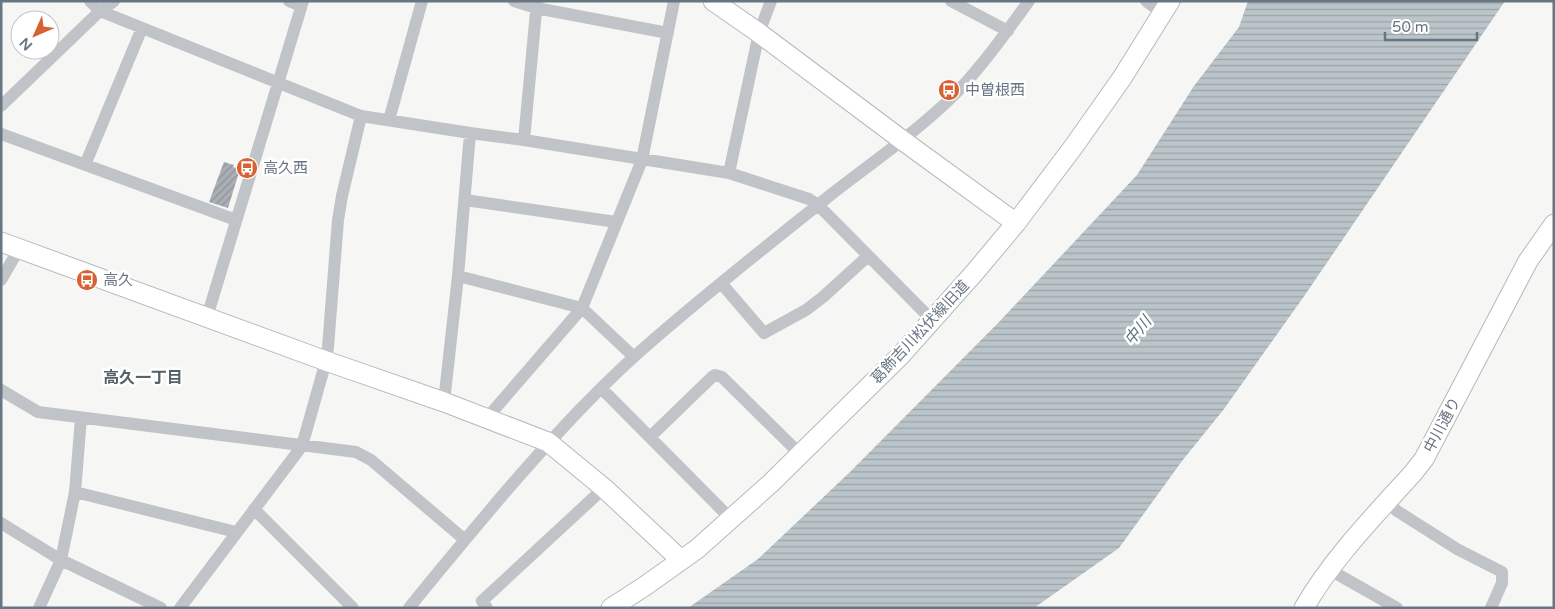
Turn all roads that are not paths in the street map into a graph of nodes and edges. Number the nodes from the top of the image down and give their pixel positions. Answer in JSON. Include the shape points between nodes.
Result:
{"nodes":[{"id":1,"x":90,"y":1,"type":"edge"},
{"id":2,"x":114,"y":1,"type":"edge"},
{"id":3,"x":422,"y":1,"type":"edge"},
{"id":4,"x":514,"y":1,"type":"edge"},
{"id":5,"x":674,"y":1,"type":"edge"},
{"id":6,"x":713,"y":1,"type":"edge"},
{"id":7,"x":771,"y":1,"type":"edge"},
{"id":8,"x":951,"y":1,"type":"edge"},
{"id":9,"x":1029,"y":1,"type":"edge"},
{"id":10,"x":1146,"y":1,"type":"edge"},
{"id":11,"x":298,"y":3,"type":"edge"},
{"id":12,"x":537,"y":5,"type":"edge"},
{"id":13,"x":1167,"y":7,"type":"edge"},
{"id":14,"x":100,"y":11,"type":"junction"},
{"id":15,"x":142,"y":28,"type":"junction"},
{"id":16,"x":1008,"y":30,"type":"junction"},
{"id":17,"x":668,"y":33,"type":"junction"},
{"id":18,"x":759,"y":33,"type":"junction"},
{"id":19,"x":278,"y":83,"type":"junction"},
{"id":20,"x":1,"y":106,"type":"edge"},
{"id":21,"x":362,"y":116,"type":"junction"},
{"id":22,"x":389,"y":120,"type":"junction"},
{"id":23,"x":470,"y":133,"type":"junction"},
{"id":24,"x":1,"y":134,"type":"edge"},
{"id":25,"x":524,"y":140,"type":"junction"},
{"id":26,"x":902,"y":140,"type":"junction"},
{"id":27,"x":642,"y":160,"type":"junction"},
{"id":28,"x":85,"y":165,"type":"junction"},
{"id":29,"x":729,"y":174,"type":"junction"},
{"id":30,"x":465,"y":200,"type":"junction"},
{"id":31,"x":818,"y":205,"type":"junction"},
{"id":32,"x":236,"y":220,"type":"junction"},
{"id":33,"x":616,"y":222,"type":"junction"},
{"id":34,"x":1016,"y":223,"type":"junction"},
{"id":35,"x":1554,"y":224,"type":"edge"},
{"id":36,"x":1,"y":242,"type":"edge"},
{"id":37,"x":19,"y":248,"type":"junction"},
{"id":38,"x":868,"y":256,"type":"junction"},
{"id":39,"x":458,"y":276,"type":"junction"},
{"id":40,"x":1,"y":280,"type":"edge"},
{"id":41,"x":722,"y":283,"type":"junction"},
{"id":42,"x":582,"y":308,"type":"junction"},
{"id":43,"x":207,"y":317,"type":"junction"},
{"id":44,"x":932,"y":320,"type":"junction"},
{"id":45,"x":634,"y":357,"type":"junction"},
{"id":46,"x":326,"y":361,"type":"junction"},
{"id":47,"x":601,"y":388,"type":"junction"},
{"id":48,"x":1,"y":390,"type":"edge"},
{"id":49,"x":444,"y":402,"type":"junction"},
{"id":50,"x":81,"y":418,"type":"junction"},
{"id":51,"x":486,"y":418,"type":"junction"},
{"id":52,"x":650,"y":438,"type":"junction"},
{"id":53,"x":548,"y":442,"type":"junction"},
{"id":54,"x":302,"y":446,"type":"junction"},
{"id":55,"x":801,"y":455,"type":"junction"},
{"id":56,"x":604,"y":488,"type":"junction"},
{"id":57,"x":75,"y":492,"type":"junction"},
{"id":58,"x":1388,"y":502,"type":"junction"},
{"id":59,"x":254,"y":509,"type":"junction"},
{"id":60,"x":731,"y":519,"type":"junction"},
{"id":61,"x":1,"y":523,"type":"edge"},
{"id":62,"x":236,"y":532,"type":"junction"},
{"id":63,"x":465,"y":540,"type":"junction"},
{"id":64,"x":61,"y":560,"type":"junction"},
{"id":65,"x":681,"y":560,"type":"junction"},
{"id":66,"x":1330,"y":570,"type":"junction"},
{"id":67,"x":39,"y":608,"type":"edge"},
{"id":68,"x":161,"y":608,"type":"edge"},
{"id":69,"x":180,"y":608,"type":"edge"},
{"id":70,"x":353,"y":608,"type":"edge"},
{"id":71,"x":409,"y":608,"type":"edge"},
{"id":72,"x":487,"y":608,"type":"edge"},
{"id":73,"x":611,"y":608,"type":"edge"},
{"id":74,"x":1304,"y":608,"type":"edge"},
{"id":75,"x":1397,"y":608,"type":"edge"},
{"id":76,"x":1491,"y":608,"type":"edge"}],
"edges":[{"from":1,"to":14,"type":"street"},
{"from":2,"to":14,"type":"street"},
{"from":3,"to":22,"type":"street"},
{"from":4,"to":12,"type":"street"},
{"from":5,"to":17,"type":"street"},
{"from":6,"to":18,"type":"street"},
{"from":7,"to":18,"type":"street"},
{"from":8,"to":16,"type":"street"},
{"from":9,"to":16,"type":"street"},
{"from":10,"to":13,"type":"street"},
{"from":11,"to":19,"type":"street"},
{"from":12,"to":17,"type":"street"},
{"from":12,"to":25,"type":"street"},
{"from":13,"to":34,"type":"street","name":"葛飾吉川松伏線旧道","via":[[1122,78]]},
{"from":14,"to":15,"type":"street"},
{"from":14,"to":20,"type":"street"},
{"from":15,"to":19,"type":"street"},
{"from":15,"to":28,"type":"street"},
{"from":16,"to":26,"type":"street","via":[[956,93]]},
{"from":17,"to":27,"type":"street"},
{"from":18,"to":26,"type":"street"},
{"from":18,"to":29,"type":"street"},
{"from":19,"to":21,"type":"street"},
{"from":19,"to":32,"type":"street"},
{"from":21,"to":22,"type":"street"},
{"from":21,"to":46,"type":"street","via":[[342,196]]},
{"from":22,"to":23,"type":"street"},
{"from":23,"to":25,"type":"street"},
{"from":23,"to":30,"type":"street"},
{"from":24,"to":28,"type":"street"},
{"from":25,"to":27,"type":"street"},
{"from":26,"to":31,"type":"street"},
{"from":26,"to":34,"type":"street"},
{"from":27,"to":29,"type":"street"},
{"from":27,"to":33,"type":"street"},
{"from":28,"to":32,"type":"street"},
{"from":29,"to":31,"type":"street","via":[[809,199]]},
{"from":30,"to":33,"type":"street"},
{"from":30,"to":39,"type":"street"},
{"from":31,"to":38,"type":"street"},
{"from":31,"to":41,"type":"street"},
{"from":32,"to":43,"type":"street"},
{"from":33,"to":42,"type":"street"},
{"from":34,"to":44,"type":"street","name":"葛飾吉川松伏線旧道"},
{"from":35,"to":58,"type":"street","name":"中川通り","via":[[1524,268],[1424,459]]},
{"from":36,"to":37,"type":"street"},
{"from":37,"to":40,"type":"street"},
{"from":37,"to":43,"type":"street"},
{"from":38,"to":41,"type":"street","via":[[824,297],[764,333]]},
{"from":38,"to":44,"type":"street"},
{"from":39,"to":42,"type":"street"},
{"from":39,"to":49,"type":"street"},
{"from":41,"to":45,"type":"street"},
{"from":42,"to":45,"type":"street"},
{"from":42,"to":51,"type":"street"},
{"from":43,"to":46,"type":"street"},
{"from":44,"to":55,"type":"street","name":"葛飾吉川松伏線旧道"},
{"from":45,"to":47,"type":"street"},
{"from":46,"to":49,"type":"street"},
{"from":46,"to":54,"type":"street"},
{"from":47,"to":52,"type":"street"},
{"from":47,"to":53,"type":"street"},
{"from":48,"to":50,"type":"street","via":[[38,412]]},
{"from":49,"to":51,"type":"street"},
{"from":50,"to":54,"type":"street"},
{"from":50,"to":57,"type":"street"},
{"from":51,"to":53,"type":"street"},
{"from":52,"to":55,"type":"street","via":[[716,375],[722,377]]},
{"from":52,"to":60,"type":"street"},
{"from":53,"to":56,"type":"street"},
{"from":53,"to":63,"type":"street"},
{"from":54,"to":59,"type":"street"},
{"from":54,"to":63,"type":"street","via":[[356,452],[371,460]]},
{"from":55,"to":60,"type":"street","name":"葛飾吉川松伏線旧道"},
{"from":56,"to":65,"type":"street"},
{"from":56,"to":72,"type":"street","via":[[482,601]]},
{"from":57,"to":62,"type":"street"},
{"from":57,"to":64,"type":"street"},
{"from":58,"to":66,"type":"street","name":"中川通り"},
{"from":58,"to":76,"type":"street","via":[[1457,549],[1502,572],[1502,584]]},
{"from":59,"to":62,"type":"street"},
{"from":59,"to":70,"type":"street"},
{"from":60,"to":65,"type":"street","name":"葛飾吉川松伏線旧道"},
{"from":61,"to":64,"type":"street"},
{"from":62,"to":69,"type":"street"},
{"from":63,"to":71,"type":"street"},
{"from":64,"to":67,"type":"street"},
{"from":64,"to":68,"type":"street"},
{"from":65,"to":73,"type":"street","name":"葛飾吉川松伏線旧道"},
{"from":66,"to":74,"type":"street","name":"中川通り"},
{"from":66,"to":75,"type":"street"}]}
